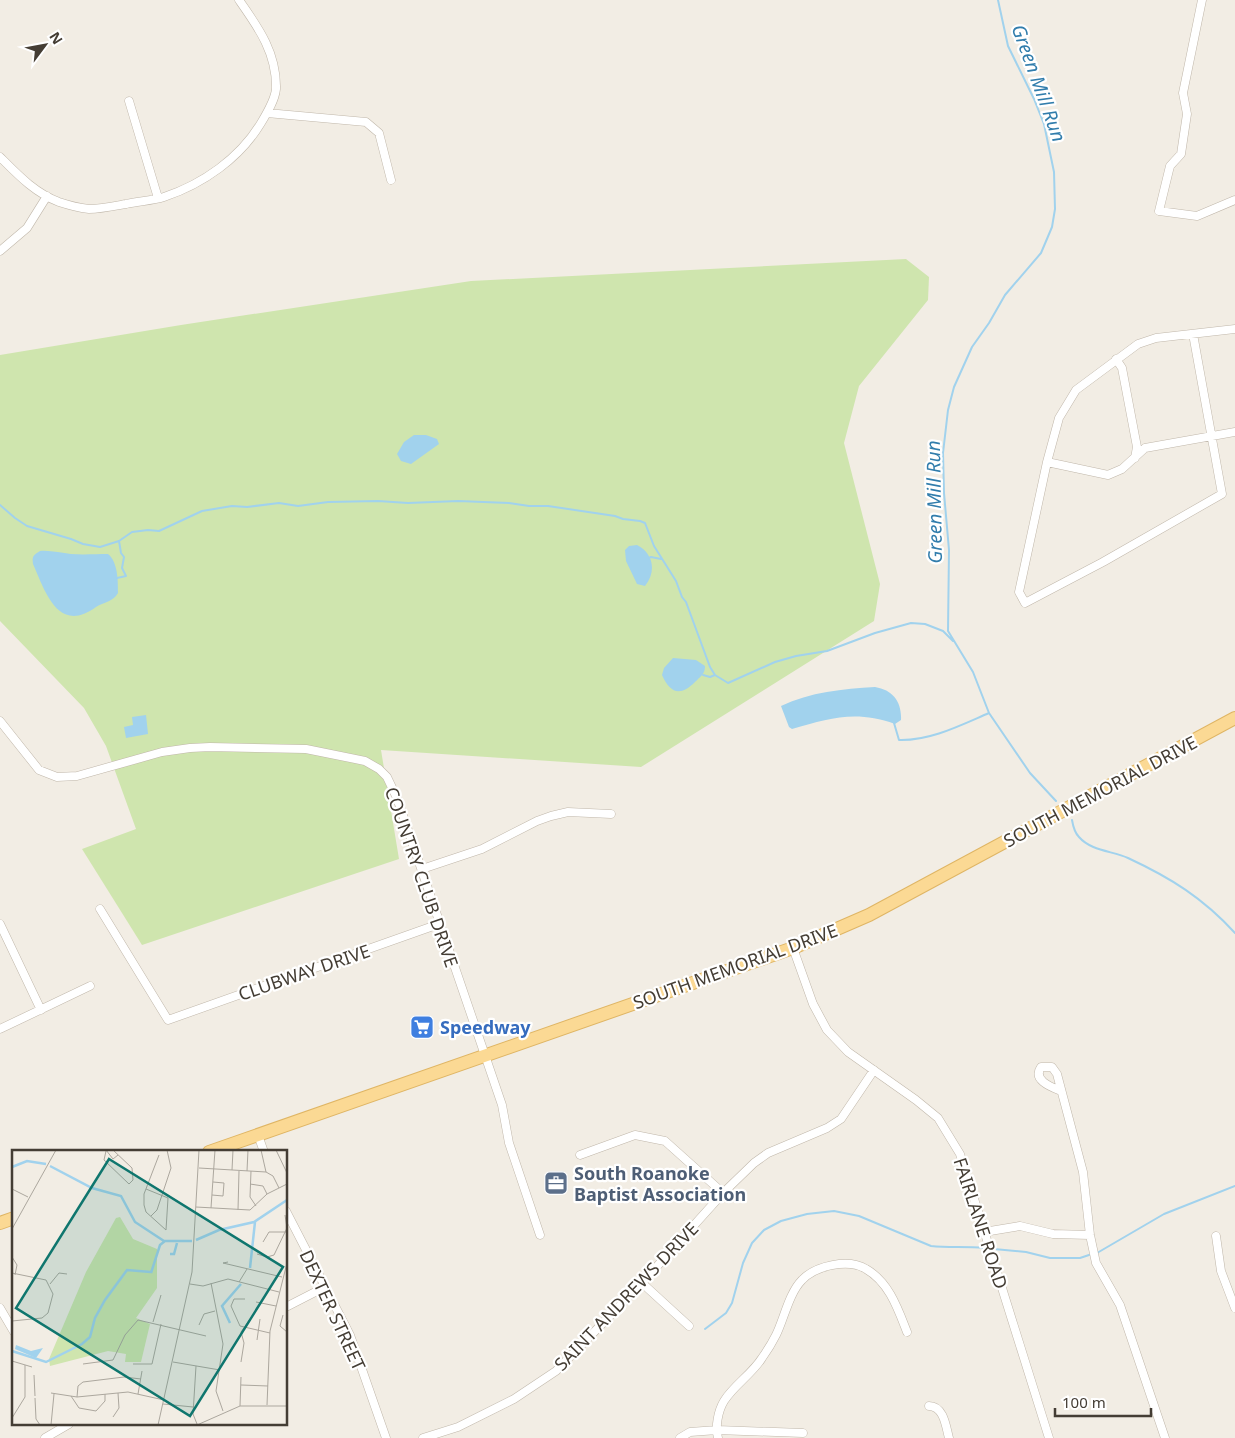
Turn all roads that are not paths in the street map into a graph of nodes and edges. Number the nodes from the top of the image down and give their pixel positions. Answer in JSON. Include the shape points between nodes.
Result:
{"nodes":[{"id":1,"x":238,"y":0,"type":"edge"},
{"id":2,"x":1202,"y":0,"type":"edge"},
{"id":3,"x":129,"y":101,"type":"dead end"},
{"id":4,"x":268,"y":112,"type":"junction"},
{"id":5,"x":0,"y":157,"type":"edge"},
{"id":6,"x":391,"y":180,"type":"dead end"},
{"id":7,"x":47,"y":196,"type":"junction"},
{"id":8,"x":158,"y":198,"type":"junction"},
{"id":9,"x":1235,"y":200,"type":"edge"},
{"id":10,"x":0,"y":251,"type":"edge"},
{"id":11,"x":1235,"y":329,"type":"edge"},
{"id":12,"x":1193,"y":334,"type":"junction"},
{"id":13,"x":1116,"y":359,"type":"junction"},
{"id":14,"x":1235,"y":432,"type":"edge"},
{"id":15,"x":1211,"y":436,"type":"junction"},
{"id":16,"x":1134,"y":458,"type":"junction"},
{"id":17,"x":1047,"y":462,"type":"junction"},
{"id":18,"x":1235,"y":718,"type":"edge"},
{"id":19,"x":0,"y":721,"type":"edge"},
{"id":20,"x":611,"y":814,"type":"dead end"},
{"id":21,"x":422,"y":869,"type":"junction"},
{"id":22,"x":100,"y":910,"type":"dead end"},
{"id":23,"x":0,"y":924,"type":"edge"},
{"id":24,"x":439,"y":924,"type":"junction"},
{"id":25,"x":793,"y":948,"type":"junction"},
{"id":26,"x":90,"y":986,"type":"dead end"},
{"id":27,"x":41,"y":1010,"type":"junction"},
{"id":28,"x":0,"y":1029,"type":"edge"},
{"id":29,"x":484,"y":1055,"type":"junction"},
{"id":30,"x":874,"y":1070,"type":"junction"},
{"id":31,"x":1061,"y":1091,"type":"dead end"},
{"id":32,"x":258,"y":1135,"type":"junction"},
{"id":33,"x":215,"y":1150,"type":"edge"},
{"id":34,"x":263,"y":1150,"type":"edge"},
{"id":35,"x":580,"y":1155,"type":"dead end"},
{"id":36,"x":723,"y":1193,"type":"junction"},
{"id":37,"x":288,"y":1215,"type":"edge"},
{"id":38,"x":984,"y":1232,"type":"junction"},
{"id":39,"x":540,"y":1235,"type":"dead end"},
{"id":40,"x":1090,"y":1235,"type":"junction"},
{"id":41,"x":1216,"y":1236,"type":"dead end"},
{"id":42,"x":642,"y":1283,"type":"junction"},
{"id":43,"x":325,"y":1287,"type":"junction"},
{"id":44,"x":288,"y":1306,"type":"edge"},
{"id":45,"x":0,"y":1308,"type":"edge"},
{"id":46,"x":1235,"y":1308,"type":"edge"},
{"id":47,"x":689,"y":1326,"type":"dead end"},
{"id":48,"x":12,"y":1329,"type":"edge"},
{"id":49,"x":907,"y":1332,"type":"dead end"},
{"id":50,"x":929,"y":1406,"type":"dead end"},
{"id":51,"x":65,"y":1426,"type":"edge"},
{"id":52,"x":803,"y":1433,"type":"dead end"},
{"id":53,"x":718,"y":1434,"type":"edge"},
{"id":54,"x":46,"y":1438,"type":"edge"},
{"id":55,"x":386,"y":1438,"type":"edge"},
{"id":56,"x":423,"y":1438,"type":"edge"},
{"id":57,"x":680,"y":1438,"type":"edge"},
{"id":58,"x":949,"y":1438,"type":"edge"},
{"id":59,"x":1049,"y":1438,"type":"edge"},
{"id":60,"x":1165,"y":1438,"type":"edge"}],
"edges":[{"from":1,"to":4,"type":"street","via":[[270,50],[276,91]]},
{"from":2,"to":9,"type":"street","via":[[1183,93],[1187,114],[1181,154],[1170,166],[1159,211],[1197,216]]},
{"from":3,"to":8,"type":"street"},
{"from":4,"to":6,"type":"street","via":[[366,122],[380,133]]},
{"from":4,"to":8,"type":"street","via":[[240,151],[218,170]]},
{"from":5,"to":7,"type":"street","via":[[36,191]]},
{"from":7,"to":8,"type":"street","via":[[89,209]]},
{"from":7,"to":10,"type":"street","via":[[27,228]]},
{"from":11,"to":12,"type":"street"},
{"from":12,"to":13,"type":"street","via":[[1156,338],[1138,344]]},
{"from":12,"to":15,"type":"street"},
{"from":13,"to":16,"type":"street","via":[[1122,368],[1126,386],[1137,447]]},
{"from":13,"to":17,"type":"street","via":[[1076,390],[1059,418]]},
{"from":14,"to":15,"type":"street"},
{"from":15,"to":16,"type":"street","via":[[1145,448]]},
{"from":15,"to":17,"type":"street","via":[[1222,494],[1025,603],[1019,592]]},
{"from":16,"to":17,"type":"street","via":[[1122,469],[1108,475]]},
{"from":18,"to":25,"type":"main road","name":"SOUTH MEMORIAL DRIVE","via":[[869,915]]},
{"from":19,"to":21,"type":"street","name":"COUNTRY CLUB DRIVE","via":[[31,762],[43,772],[57,777],[77,776],[162,752],[190,748],[306,748],[365,761],[379,769],[392,786]]},
{"from":20,"to":21,"type":"street","via":[[568,812],[551,816],[482,849]]},
{"from":21,"to":24,"type":"street","name":"COUNTRY CLUB DRIVE"},
{"from":22,"to":24,"type":"street","name":"CLUBWAY DRIVE","via":[[168,1020]]},
{"from":23,"to":27,"type":"street"},
{"from":24,"to":29,"type":"street","name":"COUNTRY CLUB DRIVE"},
{"from":25,"to":29,"type":"main road","name":"SOUTH MEMORIAL DRIVE"},
{"from":25,"to":30,"type":"street","name":"FAIRLANE ROAD","via":[[813,1004],[827,1030],[848,1052]]},
{"from":26,"to":27,"type":"street"},
{"from":27,"to":28,"type":"street"},
{"from":29,"to":32,"type":"main road","name":"SOUTH MEMORIAL DRIVE"},
{"from":29,"to":39,"type":"street","name":"COUNTRY CLUB DRIVE"},
{"from":30,"to":36,"type":"street","name":"SAINT ANDREWS DRIVE","via":[[841,1118],[827,1128],[768,1153]]},
{"from":30,"to":38,"type":"street","name":"FAIRLANE ROAD","via":[[938,1118],[960,1154]]},
{"from":31,"to":40,"type":"street","via":[[1083,1172]]},
{"from":32,"to":33,"type":"main road","name":"SOUTH MEMORIAL DRIVE"},
{"from":32,"to":34,"type":"street"},
{"from":35,"to":36,"type":"street","via":[[636,1135],[665,1141]]},
{"from":36,"to":42,"type":"street","name":"SAINT ANDREWS DRIVE"},
{"from":37,"to":43,"type":"street","name":"DEXTER STREET"},
{"from":38,"to":40,"type":"street","via":[[1020,1226],[1053,1234]]},
{"from":38,"to":59,"type":"street","name":"FAIRLANE ROAD"},
{"from":40,"to":60,"type":"street","via":[[1096,1263],[1120,1306]]},
{"from":41,"to":46,"type":"street","via":[[1222,1271]]},
{"from":42,"to":47,"type":"street"},
{"from":42,"to":56,"type":"street","name":"SAINT ANDREWS DRIVE","via":[[556,1371],[514,1399],[458,1427]]},
{"from":43,"to":44,"type":"street"},
{"from":43,"to":55,"type":"street","name":"DEXTER STREET","via":[[351,1338]]},
{"from":45,"to":48,"type":"street"},
{"from":49,"to":53,"type":"street","via":[[884,1284],[865,1268],[849,1264],[828,1266],[811,1273],[801,1281],[760,1361],[723,1401],[718,1417]]},
{"from":50,"to":58,"type":"street","via":[[940,1410]]},
{"from":51,"to":54,"type":"street"},
{"from":52,"to":53,"type":"street"},
{"from":53,"to":57,"type":"street","via":[[690,1432]]}]}
